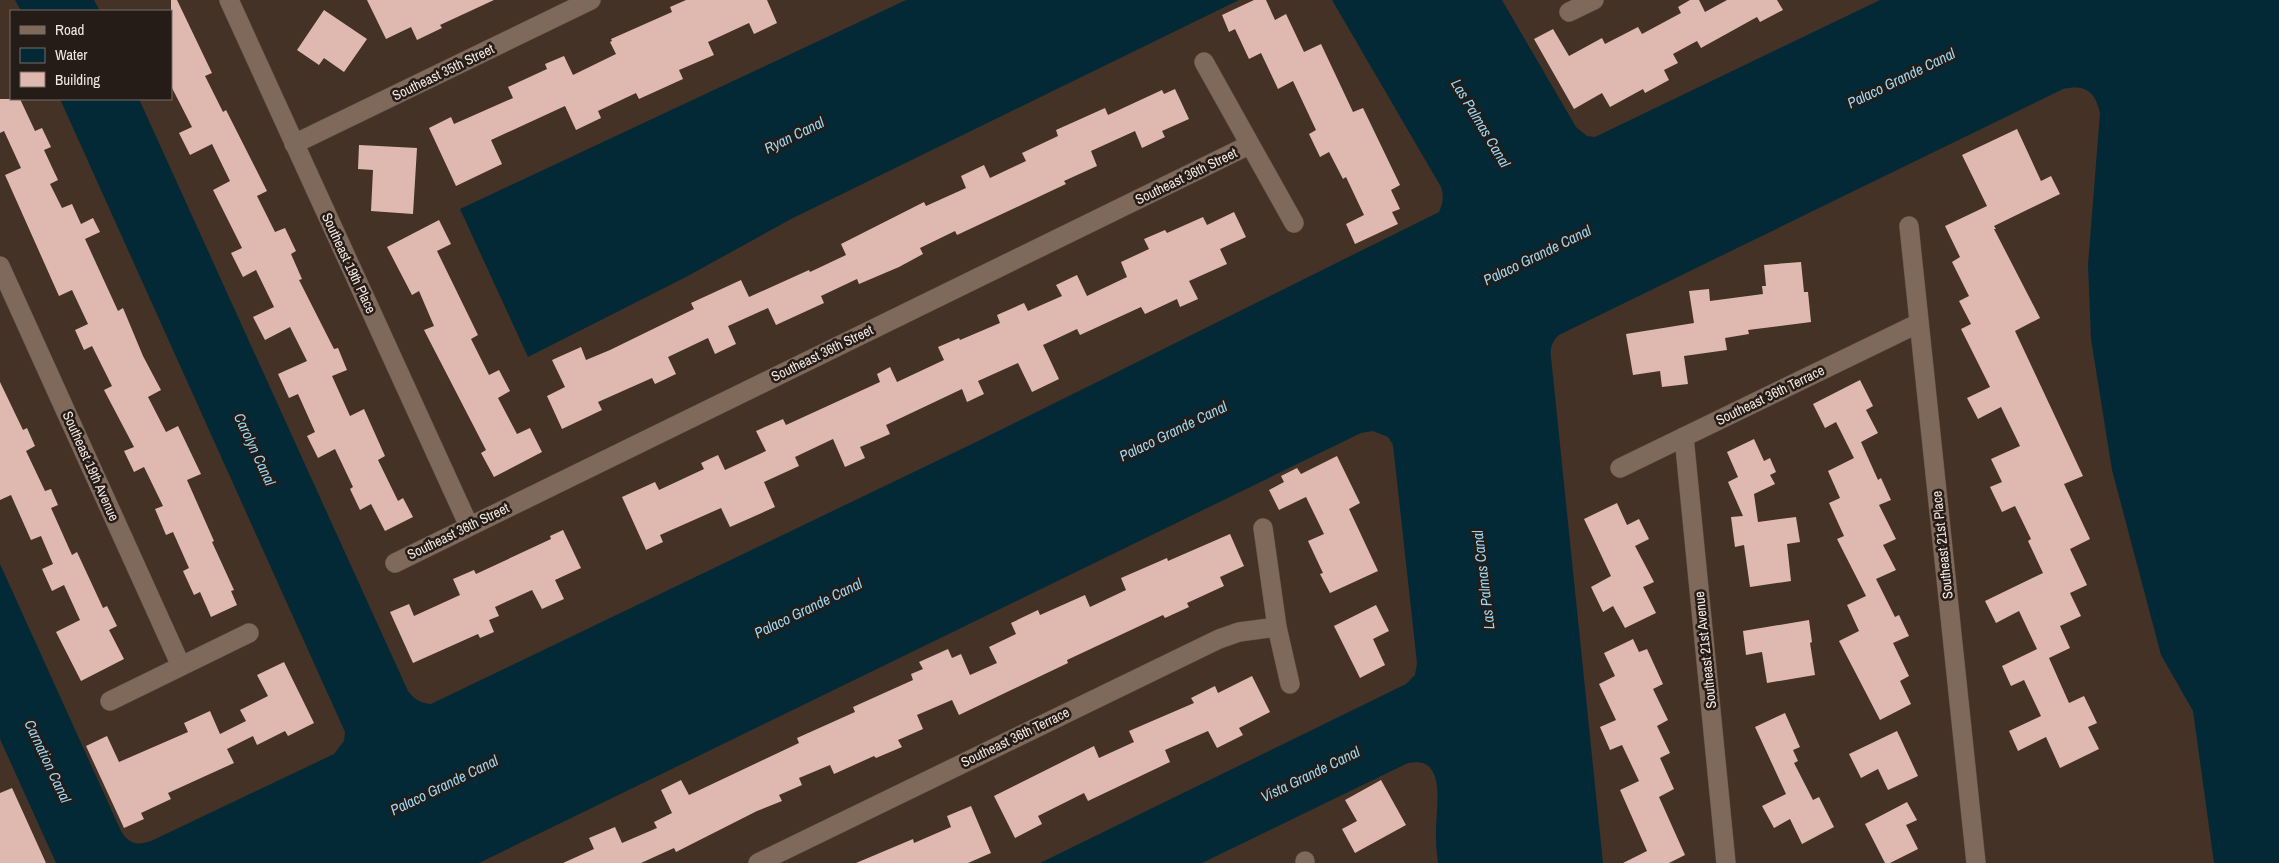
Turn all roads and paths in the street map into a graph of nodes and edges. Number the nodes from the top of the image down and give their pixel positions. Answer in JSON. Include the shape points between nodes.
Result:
{"nodes":[{"id":1,"x":229,"y":0,"type":"edge"},
{"id":2,"x":591,"y":0,"type":"edge"},
{"id":3,"x":1594,"y":0,"type":"edge"},
{"id":4,"x":1569,"y":12,"type":"dead end"},
{"id":5,"x":1204,"y":62,"type":"dead end"},
{"id":6,"x":294,"y":144,"type":"junction"},
{"id":7,"x":1249,"y":145,"type":"junction"},
{"id":8,"x":1294,"y":223,"type":"dead end"},
{"id":9,"x":1909,"y":226,"type":"dead end"},
{"id":10,"x":0,"y":266,"type":"edge"},
{"id":11,"x":1919,"y":323,"type":"junction"},
{"id":12,"x":1684,"y":437,"type":"junction"},
{"id":13,"x":1620,"y":468,"type":"dead end"},
{"id":14,"x":469,"y":526,"type":"junction"},
{"id":15,"x":1263,"y":528,"type":"dead end"},
{"id":16,"x":394,"y":563,"type":"dead end"},
{"id":17,"x":1277,"y":627,"type":"junction"},
{"id":18,"x":249,"y":633,"type":"dead end"},
{"id":19,"x":181,"y":666,"type":"junction"},
{"id":20,"x":1290,"y":684,"type":"dead end"},
{"id":21,"x":110,"y":701,"type":"dead end"},
{"id":22,"x":758,"y":863,"type":"edge"},
{"id":23,"x":1726,"y":863,"type":"edge"},
{"id":24,"x":1976,"y":863,"type":"edge"}],
"edges":[{"from":1,"to":6,"type":"street","name":"Southeast 19th Place"},
{"from":2,"to":6,"type":"street","name":"Southeast 35th Street"},
{"from":3,"to":4,"type":"street"},
{"from":5,"to":7,"type":"street","name":"Southeast 36th Street"},
{"from":6,"to":14,"type":"street","name":"Southeast 19th Place"},
{"from":7,"to":8,"type":"street","name":"Southeast 36th Street"},
{"from":7,"to":14,"type":"street","name":"Southeast 36th Street"},
{"from":9,"to":11,"type":"street","name":"Southeast 21st Place"},
{"from":10,"to":19,"type":"street","name":"Southeast 19th Avenue"},
{"from":11,"to":12,"type":"street","name":"Southeast 36th Terrace"},
{"from":11,"to":24,"type":"street","name":"Southeast 21st Place"},
{"from":12,"to":13,"type":"street","name":"Southeast 36th Terrace"},
{"from":12,"to":23,"type":"street","name":"Southeast 21st Avenue"},
{"from":14,"to":16,"type":"street","name":"Southeast 36th Street"},
{"from":15,"to":17,"type":"street"},
{"from":17,"to":20,"type":"street"},
{"from":17,"to":22,"type":"street","name":"Southeast 36th Terrace","via":[[1239,632],[1219,639]]},
{"from":18,"to":19,"type":"street"},
{"from":19,"to":21,"type":"street"}]}
